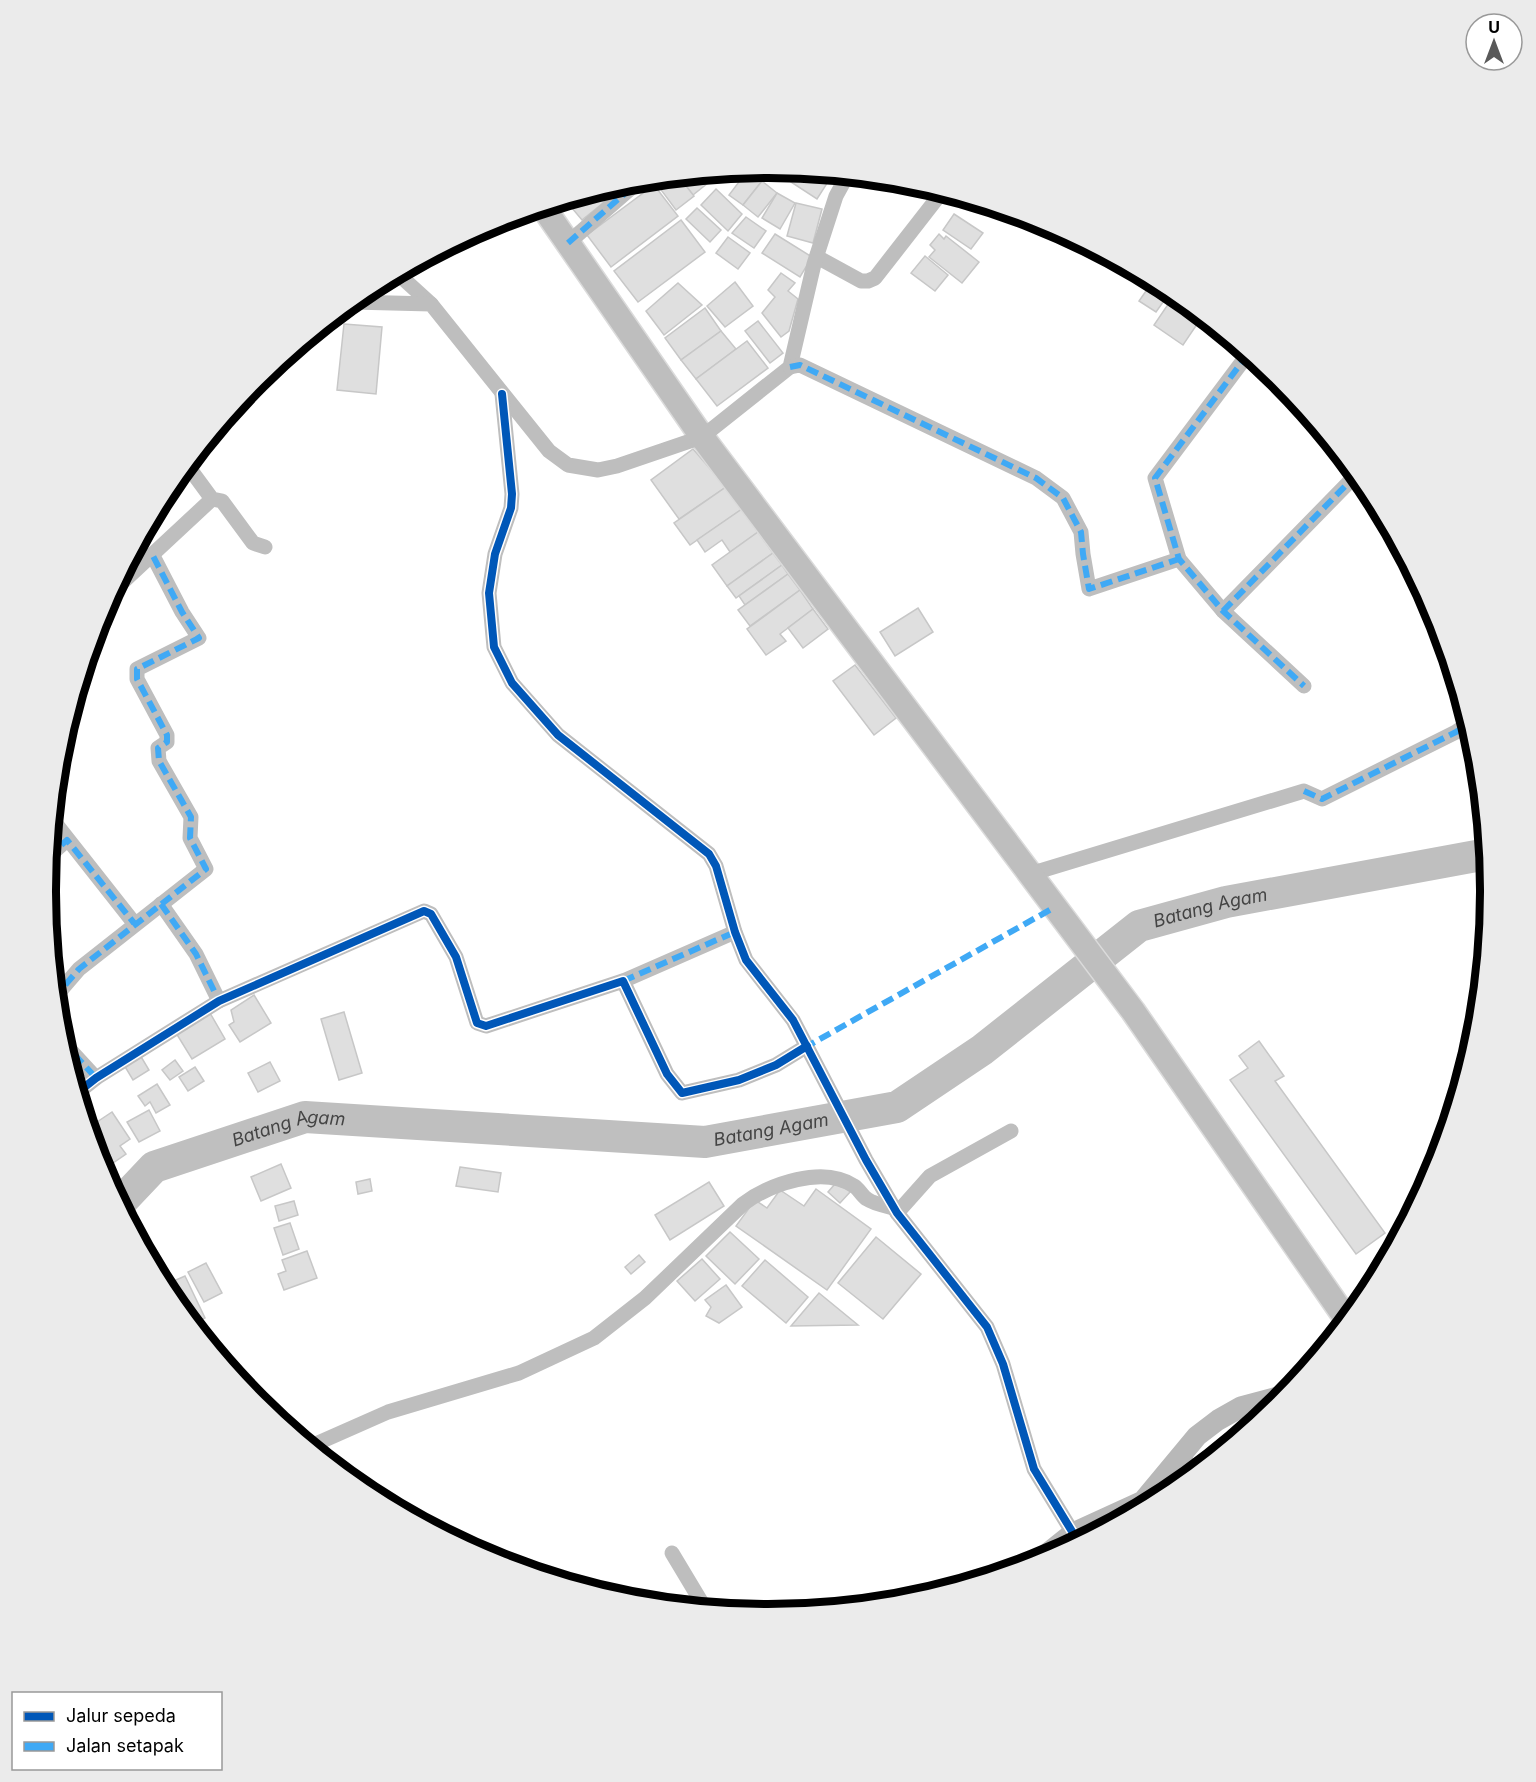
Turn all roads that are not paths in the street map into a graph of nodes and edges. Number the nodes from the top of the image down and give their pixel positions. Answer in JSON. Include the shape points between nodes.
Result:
{"nodes":[{"id":1,"x":843,"y":183,"type":"edge"},
{"id":2,"x":625,"y":193,"type":"edge"},
{"id":3,"x":936,"y":199,"type":"edge"},
{"id":4,"x":548,"y":214,"type":"edge"},
{"id":5,"x":568,"y":243,"type":"junction"},
{"id":6,"x":817,"y":257,"type":"junction"},
{"id":7,"x":404,"y":279,"type":"edge"},
{"id":8,"x":367,"y":302,"type":"edge"},
{"id":9,"x":431,"y":304,"type":"junction"},
{"id":10,"x":1243,"y":360,"type":"edge"},
{"id":11,"x":790,"y":367,"type":"junction"},
{"id":12,"x":502,"y":394,"type":"junction"},
{"id":13,"x":702,"y":437,"type":"junction"},
{"id":14,"x":192,"y":472,"type":"edge"},
{"id":15,"x":1350,"y":481,"type":"edge"},
{"id":16,"x":212,"y":500,"type":"junction"},
{"id":17,"x":265,"y":547,"type":"dead end"},
{"id":18,"x":153,"y":556,"type":"junction"},
{"id":19,"x":1179,"y":559,"type":"junction"},
{"id":20,"x":128,"y":578,"type":"edge"},
{"id":21,"x":1223,"y":611,"type":"junction"},
{"id":22,"x":1304,"y":686,"type":"dead end"},
{"id":23,"x":1461,"y":728,"type":"edge"},
{"id":24,"x":59,"y":828,"type":"edge"},
{"id":25,"x":67,"y":840,"type":"junction"},
{"id":26,"x":57,"y":849,"type":"edge"},
{"id":27,"x":1030,"y":874,"type":"junction"},
{"id":28,"x":161,"y":904,"type":"junction"},
{"id":29,"x":135,"y":923,"type":"junction"},
{"id":30,"x":735,"y":932,"type":"junction"},
{"id":31,"x":623,"y":981,"type":"junction"},
{"id":32,"x":63,"y":988,"type":"edge"},
{"id":33,"x":219,"y":1001,"type":"junction"},
{"id":34,"x":807,"y":1046,"type":"junction"},
{"id":35,"x":75,"y":1055,"type":"edge"},
{"id":36,"x":96,"y":1078,"type":"junction"},
{"id":37,"x":84,"y":1088,"type":"edge"},
{"id":38,"x":1011,"y":1131,"type":"dead end"},
{"id":39,"x":895,"y":1211,"type":"junction"},
{"id":40,"x":1342,"y":1313,"type":"edge"},
{"id":41,"x":1267,"y":1400,"type":"edge"},
{"id":42,"x":318,"y":1443,"type":"edge"},
{"id":43,"x":1181,"y":1455,"type":"junction"},
{"id":44,"x":1189,"y":1465,"type":"edge"},
{"id":45,"x":1151,"y":1491,"type":"edge"},
{"id":46,"x":1106,"y":1518,"type":"edge"},
{"id":47,"x":1072,"y":1533,"type":"junction"},
{"id":48,"x":1067,"y":1537,"type":"edge"},
{"id":49,"x":672,"y":1553,"type":"dead end"},
{"id":50,"x":700,"y":1600,"type":"edge"}],
"edges":[{"from":1,"to":6,"type":"street"},
{"from":2,"to":5,"type":"street"},
{"from":3,"to":6,"type":"street","via":[[875,278],[861,281]]},
{"from":4,"to":5,"type":"main road"},
{"from":5,"to":13,"type":"main road"},
{"from":6,"to":11,"type":"street"},
{"from":7,"to":9,"type":"street"},
{"from":8,"to":9,"type":"street"},
{"from":9,"to":12,"type":"street"},
{"from":10,"to":19,"type":"street","via":[[1155,478]]},
{"from":11,"to":13,"type":"street"},
{"from":11,"to":19,"type":"street","via":[[800,365],[1048,486],[1063,498],[1081,532],[1089,589]]},
{"from":12,"to":13,"type":"street","via":[[549,451],[568,465],[598,470]]},
{"from":12,"to":30,"type":"street","via":[[512,494],[489,593],[494,647],[512,683],[558,735],[709,854]]},
{"from":13,"to":27,"type":"main road"},
{"from":14,"to":16,"type":"street"},
{"from":15,"to":21,"type":"street"},
{"from":16,"to":17,"type":"street","via":[[222,501],[253,543]]},
{"from":16,"to":18,"type":"street"},
{"from":18,"to":20,"type":"street"},
{"from":18,"to":28,"type":"street","via":[[199,638],[136,669],[136,679],[167,735],[167,742],[158,748],[159,760],[191,817],[190,838],[206,869]]},
{"from":19,"to":21,"type":"street"},
{"from":21,"to":22,"type":"street"},
{"from":23,"to":27,"type":"street","via":[[1323,799],[1304,791]]},
{"from":24,"to":25,"type":"street"},
{"from":25,"to":26,"type":"street"},
{"from":25,"to":29,"type":"street"},
{"from":27,"to":40,"type":"main road","via":[[1133,1011]]},
{"from":28,"to":29,"type":"street"},
{"from":28,"to":33,"type":"street","via":[[196,954]]},
{"from":29,"to":32,"type":"street","via":[[79,969]]},
{"from":30,"to":31,"type":"street"},
{"from":30,"to":34,"type":"street","via":[[746,960],[793,1020]]},
{"from":31,"to":33,"type":"street","via":[[486,1026],[477,1023],[456,957],[431,914],[424,911]]},
{"from":31,"to":34,"type":"street","via":[[667,1074],[682,1093],[739,1080],[777,1065]]},
{"from":33,"to":36,"type":"street"},
{"from":34,"to":39,"type":"street"},
{"from":35,"to":36,"type":"street"},
{"from":36,"to":37,"type":"street"},
{"from":38,"to":39,"type":"street","via":[[930,1176]]},
{"from":39,"to":42,"type":"street","via":[[868,1200],[853,1185],[830,1177],[805,1177],[758,1193],[645,1298],[594,1338],[519,1373],[388,1412]]},
{"from":39,"to":47,"type":"street","via":[[987,1327],[1003,1364],[1034,1469]]},
{"from":41,"to":43,"type":"street","via":[[1240,1407],[1218,1420]]},
{"from":43,"to":44,"type":"street"},
{"from":43,"to":45,"type":"street"},
{"from":46,"to":47,"type":"street"},
{"from":47,"to":48,"type":"street"},
{"from":49,"to":50,"type":"street"}]}
